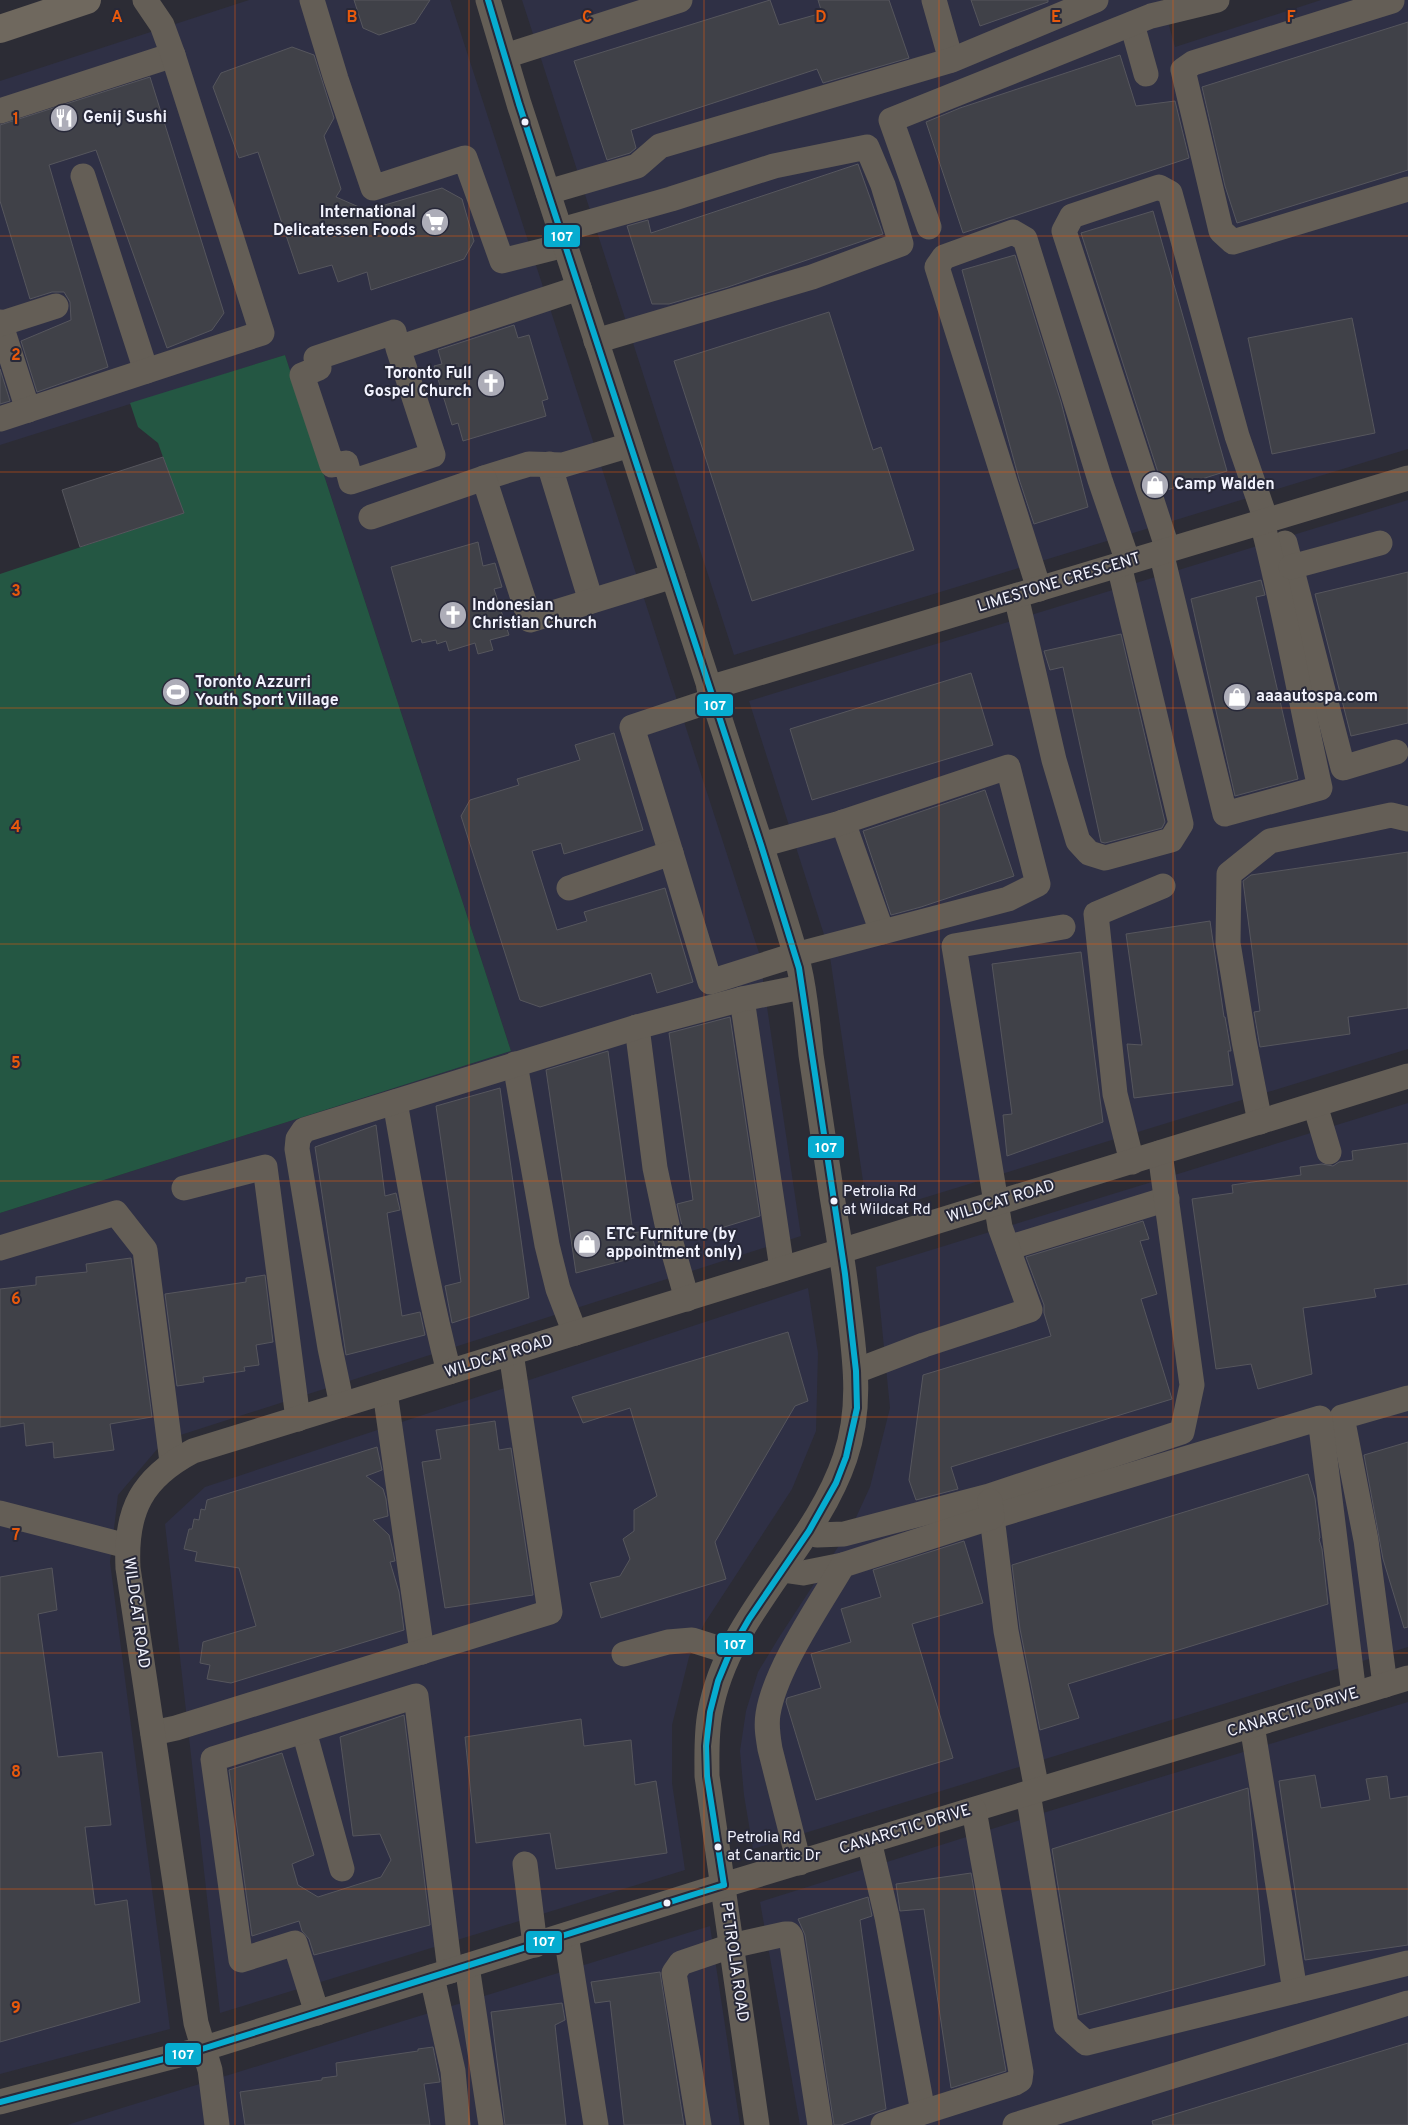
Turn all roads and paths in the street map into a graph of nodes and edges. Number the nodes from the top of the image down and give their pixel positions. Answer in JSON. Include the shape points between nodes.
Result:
{"nodes":[{"id":1,"x":87,"y":0,"type":"edge"},
{"id":2,"x":145,"y":0,"type":"edge"},
{"id":3,"x":312,"y":0,"type":"edge"},
{"id":4,"x":488,"y":0,"type":"edge"},
{"id":5,"x":680,"y":0,"type":"edge"},
{"id":6,"x":934,"y":0,"type":"edge"},
{"id":7,"x":1096,"y":0,"type":"edge"},
{"id":8,"x":1217,"y":0,"type":"edge"},
{"id":9,"x":1392,"y":1,"type":"edge"},
{"id":10,"x":1192,"y":4,"type":"edge"},
{"id":11,"x":1132,"y":24,"type":"junction"},
{"id":12,"x":0,"y":29,"type":"edge"},
{"id":13,"x":173,"y":54,"type":"junction"},
{"id":14,"x":505,"y":56,"type":"junction"},
{"id":15,"x":951,"y":60,"type":"junction"},
{"id":16,"x":1146,"y":74,"type":"dead end"},
{"id":17,"x":0,"y":111,"type":"edge"},
{"id":18,"x":83,"y":176,"type":"dead end"},
{"id":19,"x":1408,"y":189,"type":"edge"},
{"id":20,"x":548,"y":192,"type":"junction"},
{"id":21,"x":929,"y":226,"type":"dead end"},
{"id":22,"x":563,"y":238,"type":"junction"},
{"id":23,"x":579,"y":288,"type":"junction"},
{"id":24,"x":56,"y":306,"type":"dead end"},
{"id":25,"x":0,"y":323,"type":"edge"},
{"id":26,"x":596,"y":340,"type":"junction"},
{"id":27,"x":398,"y":348,"type":"junction"},
{"id":28,"x":146,"y":371,"type":"junction"},
{"id":29,"x":28,"y":410,"type":"junction"},
{"id":30,"x":0,"y":419,"type":"edge"},
{"id":31,"x":630,"y":445,"type":"junction"},
{"id":32,"x":549,"y":464,"type":"junction"},
{"id":33,"x":484,"y":478,"type":"junction"},
{"id":34,"x":1408,"y":478,"type":"edge"},
{"id":35,"x":371,"y":517,"type":"dead end"},
{"id":36,"x":1269,"y":519,"type":"junction"},
{"id":37,"x":1380,"y":543,"type":"dead end"},
{"id":38,"x":1164,"y":551,"type":"junction"},
{"id":39,"x":1123,"y":564,"type":"junction"},
{"id":40,"x":1291,"y":567,"type":"junction"},
{"id":41,"x":673,"y":576,"type":"junction"},
{"id":42,"x":1028,"y":592,"type":"junction"},
{"id":43,"x":591,"y":601,"type":"junction"},
{"id":44,"x":711,"y":694,"type":"junction"},
{"id":45,"x":1396,"y":752,"type":"dead end"},
{"id":46,"x":1408,"y":818,"type":"edge"},
{"id":47,"x":843,"y":822,"type":"junction"},
{"id":48,"x":761,"y":845,"type":"junction"},
{"id":49,"x":670,"y":853,"type":"junction"},
{"id":50,"x":1163,"y":886,"type":"dead end"},
{"id":51,"x":569,"y":888,"type":"dead end"},
{"id":52,"x":1063,"y":927,"type":"dead end"},
{"id":53,"x":882,"y":932,"type":"junction"},
{"id":54,"x":795,"y":955,"type":"junction"},
{"id":55,"x":802,"y":987,"type":"junction"},
{"id":56,"x":742,"y":999,"type":"junction"},
{"id":57,"x":637,"y":1027,"type":"junction"},
{"id":58,"x":515,"y":1064,"type":"junction"},
{"id":59,"x":1408,"y":1076,"type":"edge"},
{"id":60,"x":395,"y":1102,"type":"junction"},
{"id":61,"x":1315,"y":1105,"type":"junction"},
{"id":62,"x":1260,"y":1122,"type":"junction"},
{"id":63,"x":1329,"y":1152,"type":"dead end"},
{"id":64,"x":1160,"y":1153,"type":"junction"},
{"id":65,"x":1132,"y":1162,"type":"junction"},
{"id":66,"x":184,"y":1188,"type":"dead end"},
{"id":67,"x":1167,"y":1199,"type":"junction"},
{"id":68,"x":996,"y":1204,"type":"junction"},
{"id":69,"x":0,"y":1248,"type":"edge"},
{"id":70,"x":1008,"y":1248,"type":"junction"},
{"id":71,"x":841,"y":1251,"type":"junction"},
{"id":72,"x":782,"y":1269,"type":"junction"},
{"id":73,"x":687,"y":1299,"type":"junction"},
{"id":74,"x":575,"y":1333,"type":"junction"},
{"id":75,"x":511,"y":1353,"type":"junction"},
{"id":76,"x":856,"y":1371,"type":"junction"},
{"id":77,"x":449,"y":1372,"type":"junction"},
{"id":78,"x":393,"y":1389,"type":"junction"},
{"id":79,"x":1408,"y":1398,"type":"edge"},
{"id":80,"x":342,"y":1405,"type":"junction"},
{"id":81,"x":298,"y":1419,"type":"junction"},
{"id":82,"x":172,"y":1462,"type":"junction"},
{"id":83,"x":991,"y":1506,"type":"junction"},
{"id":84,"x":0,"y":1513,"type":"edge"},
{"id":85,"x":809,"y":1530,"type":"junction"},
{"id":86,"x":127,"y":1546,"type":"junction"},
{"id":87,"x":843,"y":1565,"type":"junction"},
{"id":88,"x":782,"y":1570,"type":"junction"},
{"id":89,"x":430,"y":1649,"type":"junction"},
{"id":90,"x":730,"y":1652,"type":"junction"},
{"id":91,"x":624,"y":1654,"type":"dead end"},
{"id":92,"x":1396,"y":1681,"type":"edge"},
{"id":93,"x":1354,"y":1694,"type":"junction"},
{"id":94,"x":1252,"y":1725,"type":"junction"},
{"id":95,"x":304,"y":1731,"type":"junction"},
{"id":96,"x":153,"y":1733,"type":"junction"},
{"id":97,"x":1033,"y":1792,"type":"junction"},
{"id":98,"x":974,"y":1810,"type":"junction"},
{"id":99,"x":868,"y":1841,"type":"junction"},
{"id":100,"x":799,"y":1863,"type":"junction"},
{"id":101,"x":525,"y":1864,"type":"dead end"},
{"id":102,"x":342,"y":1869,"type":"dead end"},
{"id":103,"x":724,"y":1885,"type":"junction"},
{"id":104,"x":566,"y":1935,"type":"junction"},
{"id":105,"x":535,"y":1945,"type":"junction"},
{"id":106,"x":731,"y":1946,"type":"junction"},
{"id":107,"x":1408,"y":1963,"type":"edge"},
{"id":108,"x":450,"y":1972,"type":"junction"},
{"id":109,"x":1295,"y":1991,"type":"junction"},
{"id":110,"x":1408,"y":2003,"type":"edge"},
{"id":111,"x":317,"y":2013,"type":"junction"},
{"id":112,"x":202,"y":2049,"type":"junction"},
{"id":113,"x":0,"y":2102,"type":"edge"},
{"id":114,"x":922,"y":2112,"type":"junction"},
{"id":115,"x":217,"y":2125,"type":"edge"},
{"id":116,"x":458,"y":2125,"type":"edge"},
{"id":117,"x":491,"y":2125,"type":"edge"},
{"id":118,"x":596,"y":2125,"type":"edge"},
{"id":119,"x":699,"y":2125,"type":"edge"},
{"id":120,"x":758,"y":2125,"type":"edge"},
{"id":121,"x":820,"y":2125,"type":"edge"},
{"id":122,"x":883,"y":2125,"type":"edge"},
{"id":123,"x":1015,"y":2125,"type":"edge"}],
"edges":[{"from":1,"to":12,"type":"main road"},
{"from":2,"to":13,"type":"street","via":[[162,25]]},
{"from":3,"to":22,"type":"street","via":[[373,188],[465,158],[502,261]]},
{"from":4,"to":14,"type":"street","name":"PETROLIA ROAD"},
{"from":5,"to":14,"type":"street"},
{"from":6,"to":15,"type":"street"},
{"from":7,"to":15,"type":"street"},
{"from":8,"to":10,"type":"street"},
{"from":9,"to":19,"type":"street","via":[[1193,63],[1183,70],[1221,231],[1233,242]]},
{"from":10,"to":11,"type":"street"},
{"from":11,"to":16,"type":"street"},
{"from":11,"to":21,"type":"street","via":[[891,120]]},
{"from":13,"to":17,"type":"street"},
{"from":13,"to":28,"type":"street","via":[[262,333]]},
{"from":14,"to":20,"type":"street","name":"PETROLIA ROAD"},
{"from":15,"to":20,"type":"street","via":[[660,146],[637,166]]},
{"from":18,"to":28,"type":"street"},
{"from":20,"to":22,"type":"street","name":"PETROLIA ROAD"},
{"from":22,"to":23,"type":"street","name":"PETROLIA ROAD"},
{"from":22,"to":26,"type":"street","via":[[774,166],[867,147],[883,185],[901,244],[812,277]]},
{"from":23,"to":26,"type":"street","name":"PETROLIA ROAD"},
{"from":23,"to":27,"type":"street"},
{"from":24,"to":25,"type":"street"},
{"from":25,"to":29,"type":"street"},
{"from":26,"to":31,"type":"street","name":"PETROLIA ROAD"},
{"from":27,"to":27,"type":"street","via":[[434,455],[351,482],[346,462],[332,465],[302,375],[319,368],[316,358],[394,332]]},
{"from":28,"to":29,"type":"street"},
{"from":29,"to":30,"type":"street"},
{"from":31,"to":32,"type":"street","via":[[563,465]]},
{"from":31,"to":41,"type":"street","name":"PETROLIA ROAD"},
{"from":32,"to":33,"type":"street","via":[[529,464]]},
{"from":32,"to":43,"type":"street"},
{"from":33,"to":35,"type":"street"},
{"from":33,"to":43,"type":"street","via":[[530,620]]},
{"from":34,"to":36,"type":"street","name":"LIMESTONE CRESCENT"},
{"from":36,"to":38,"type":"street","name":"LIMESTONE CRESCENT"},
{"from":36,"to":38,"type":"street","via":[[1275,573],[1320,788],[1225,814]]},
{"from":36,"to":38,"type":"street","via":[[1237,436],[1170,193],[1159,187],[1072,216],[1064,231]]},
{"from":36,"to":40,"type":"street"},
{"from":37,"to":40,"type":"street"},
{"from":38,"to":39,"type":"street","name":"LIMESTONE CRESCENT"},
{"from":39,"to":42,"type":"street","name":"LIMESTONE CRESCENT"},
{"from":39,"to":42,"type":"street","via":[[1180,824],[1171,840],[1105,858],[1089,853],[1078,841],[1054,760]]},
{"from":39,"to":42,"type":"street","via":[[1025,239],[1013,232],[944,257],[937,267]]},
{"from":40,"to":45,"type":"street","via":[[1344,768]]},
{"from":41,"to":43,"type":"street"},
{"from":41,"to":44,"type":"street","name":"PETROLIA ROAD"},
{"from":42,"to":44,"type":"street","name":"LIMESTONE CRESCENT"},
{"from":44,"to":48,"type":"street","name":"PETROLIA ROAD"},
{"from":44,"to":49,"type":"street","name":"LIMESTONE CRESCENT","via":[[632,727]]},
{"from":46,"to":62,"type":"street","via":[[1392,815],[1270,841],[1228,874],[1228,942]]},
{"from":47,"to":48,"type":"street"},
{"from":47,"to":53,"type":"street"},
{"from":47,"to":53,"type":"street","via":[[1008,767],[1038,884],[1008,899]]},
{"from":48,"to":54,"type":"street","name":"PETROLIA ROAD"},
{"from":49,"to":51,"type":"street"},
{"from":49,"to":54,"type":"street","via":[[710,982]]},
{"from":50,"to":65,"type":"street","via":[[1096,914],[1116,1094]]},
{"from":52,"to":68,"type":"street","via":[[954,946]]},
{"from":53,"to":54,"type":"street"},
{"from":54,"to":55,"type":"street","name":"PETROLIA ROAD"},
{"from":55,"to":56,"type":"street"},
{"from":55,"to":71,"type":"street","name":"PETROLIA ROAD"},
{"from":56,"to":57,"type":"street"},
{"from":56,"to":72,"type":"street"},
{"from":57,"to":58,"type":"street"},
{"from":57,"to":73,"type":"street","via":[[655,1168]]},
{"from":58,"to":60,"type":"street"},
{"from":58,"to":74,"type":"street","via":[[547,1244],[558,1289]]},
{"from":59,"to":61,"type":"street","name":"WILDCAT ROAD"},
{"from":60,"to":77,"type":"street","via":[[438,1332]]},
{"from":60,"to":80,"type":"street","via":[[304,1130],[298,1139],[297,1149]]},
{"from":61,"to":62,"type":"street","name":"WILDCAT ROAD"},
{"from":61,"to":63,"type":"street"},
{"from":62,"to":64,"type":"street","name":"WILDCAT ROAD"},
{"from":64,"to":65,"type":"street","name":"WILDCAT ROAD"},
{"from":64,"to":67,"type":"street"},
{"from":65,"to":68,"type":"street","name":"WILDCAT ROAD"},
{"from":66,"to":81,"type":"street","via":[[265,1167]]},
{"from":67,"to":70,"type":"street"},
{"from":67,"to":83,"type":"street","via":[[1192,1385],[1182,1432]]},
{"from":68,"to":70,"type":"street"},
{"from":68,"to":71,"type":"street","name":"WILDCAT ROAD"},
{"from":69,"to":82,"type":"street","via":[[116,1213],[122,1220],[145,1250]]},
{"from":70,"to":76,"type":"street","via":[[1030,1310]]},
{"from":71,"to":72,"type":"street","name":"WILDCAT ROAD"},
{"from":71,"to":76,"type":"street","name":"PETROLIA ROAD"},
{"from":72,"to":73,"type":"street","name":"WILDCAT ROAD"},
{"from":73,"to":74,"type":"street","name":"WILDCAT ROAD"},
{"from":74,"to":75,"type":"street","name":"WILDCAT ROAD"},
{"from":75,"to":77,"type":"street","name":"WILDCAT ROAD"},
{"from":75,"to":89,"type":"street","via":[[550,1612]]},
{"from":76,"to":85,"type":"street","name":"PETROLIA ROAD","via":[[856,1408],[846,1457],[836,1483]]},
{"from":77,"to":78,"type":"street","name":"WILDCAT ROAD"},
{"from":78,"to":80,"type":"street","name":"WILDCAT ROAD"},
{"from":78,"to":89,"type":"street"},
{"from":79,"to":92,"type":"street","via":[[1342,1417]]},
{"from":80,"to":81,"type":"street","name":"WILDCAT ROAD"},
{"from":81,"to":82,"type":"street","name":"WILDCAT ROAD","via":[[193,1451]]},
{"from":82,"to":86,"type":"street","name":"WILDCAT ROAD","via":[[152,1480],[139,1500],[130,1522]]},
{"from":83,"to":85,"type":"street","via":[[844,1534],[817,1535]]},
{"from":83,"to":87,"type":"street"},
{"from":83,"to":93,"type":"street","via":[[1320,1418]]},
{"from":83,"to":97,"type":"street","via":[[1006,1631]]},
{"from":84,"to":86,"type":"street"},
{"from":85,"to":88,"type":"street","name":"PETROLIA ROAD"},
{"from":86,"to":96,"type":"street","name":"WILDCAT ROAD"},
{"from":87,"to":88,"type":"street","via":[[803,1573]]},
{"from":87,"to":100,"type":"street","via":[[789,1658],[772,1696],[768,1714],[770,1749]]},
{"from":88,"to":90,"type":"street","name":"PETROLIA ROAD"},
{"from":89,"to":96,"type":"street"},
{"from":90,"to":91,"type":"street","via":[[692,1640],[668,1642]]},
{"from":90,"to":103,"type":"street","name":"PETROLIA ROAD","via":[[710,1712],[706,1746]]},
{"from":92,"to":93,"type":"street","name":"CANARCTIC DRIVE"},
{"from":93,"to":94,"type":"street","name":"CANARCTIC DRIVE"},
{"from":94,"to":97,"type":"street","name":"CANARCTIC DRIVE"},
{"from":94,"to":109,"type":"street"},
{"from":95,"to":102,"type":"street"},
{"from":95,"to":108,"type":"street","via":[[416,1696]]},
{"from":95,"to":111,"type":"street","via":[[213,1759],[241,1960],[295,1943]]},
{"from":96,"to":112,"type":"street","name":"WILDCAT ROAD"},
{"from":97,"to":98,"type":"street","name":"CANARCTIC DRIVE"},
{"from":97,"to":109,"type":"street","via":[[1066,2024],[1086,2043]]},
{"from":98,"to":99,"type":"street","name":"CANARCTIC DRIVE"},
{"from":98,"to":114,"type":"street","via":[[1020,2080]]},
{"from":99,"to":100,"type":"street","name":"CANARCTIC DRIVE"},
{"from":99,"to":114,"type":"street","via":[[888,1917]]},
{"from":100,"to":103,"type":"street","name":"CANARCTIC DRIVE"},
{"from":101,"to":105,"type":"street"},
{"from":103,"to":104,"type":"street","name":"CANARCTIC DRIVE"},
{"from":103,"to":106,"type":"street","name":"PETROLIA ROAD"},
{"from":104,"to":105,"type":"street","name":"CANARCTIC DRIVE"},
{"from":104,"to":118,"type":"street"},
{"from":105,"to":108,"type":"street","name":"CANARCTIC DRIVE"},
{"from":106,"to":119,"type":"street","via":[[681,1963],[674,1973]]},
{"from":106,"to":120,"type":"street","name":"PETROLIA ROAD"},
{"from":106,"to":121,"type":"street","via":[[789,1934]]},
{"from":107,"to":109,"type":"street"},
{"from":108,"to":111,"type":"street","name":"CANARCTIC DRIVE"},
{"from":108,"to":116,"type":"street"},
{"from":108,"to":117,"type":"street"},
{"from":110,"to":123,"type":"street"},
{"from":111,"to":112,"type":"street","name":"CANARCTIC DRIVE"},
{"from":112,"to":113,"type":"street","name":"CANARCTIC DRIVE"},
{"from":112,"to":115,"type":"street","name":"WILDCAT ROAD","via":[[210,2070]]},
{"from":114,"to":122,"type":"street"}]}
